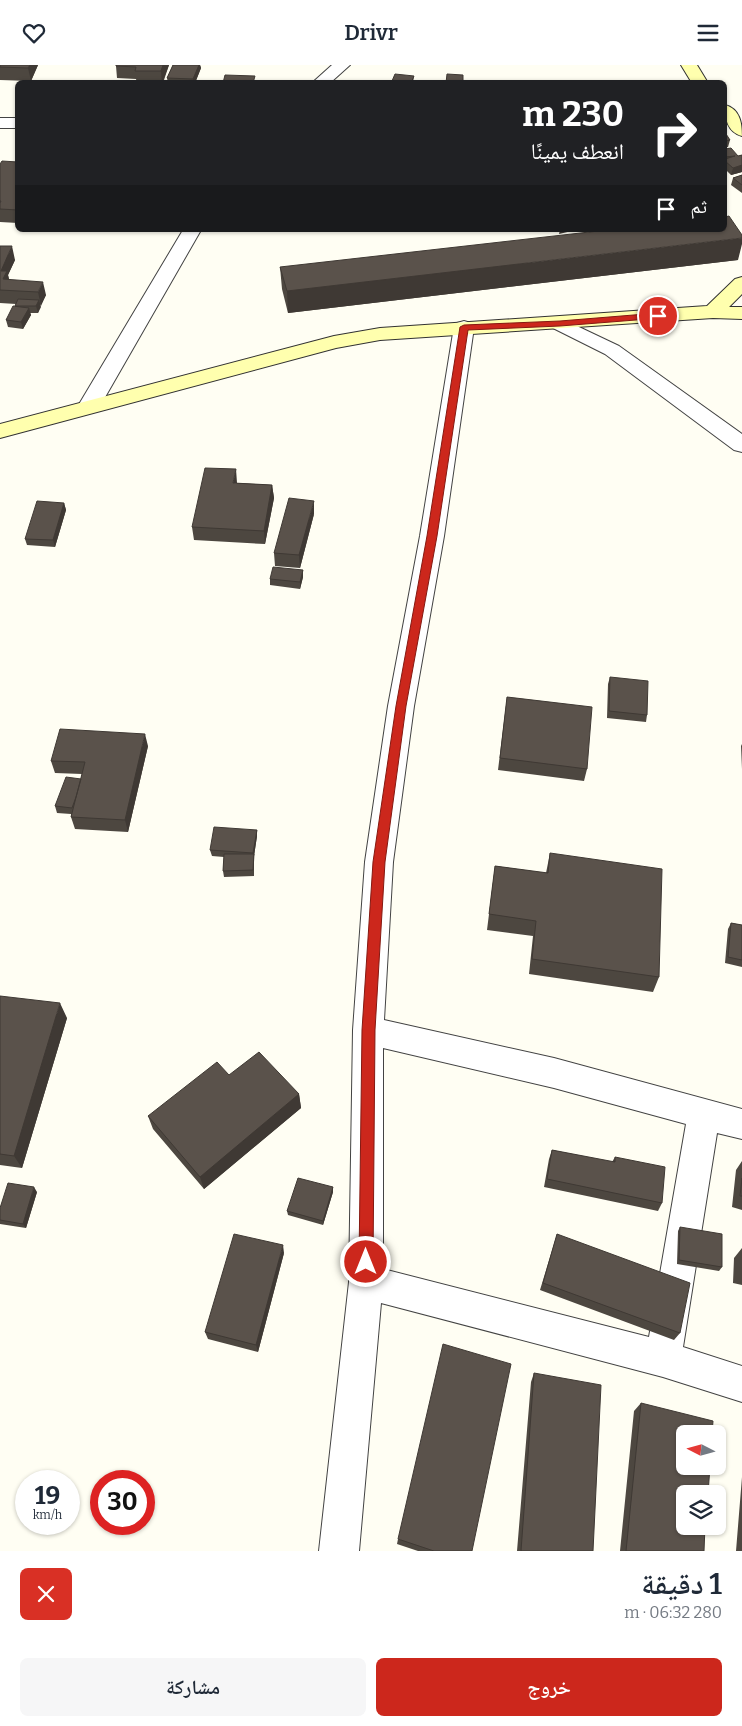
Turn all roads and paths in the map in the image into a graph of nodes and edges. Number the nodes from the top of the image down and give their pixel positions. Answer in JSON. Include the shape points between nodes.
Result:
{"nodes":[{"id":1,"x":342,"y":65,"type":"edge"},
{"id":2,"x":689,"y":65,"type":"edge"},
{"id":3,"x":324,"y":80,"type":"edge"},
{"id":4,"x":698,"y":80,"type":"edge"},
{"id":5,"x":727,"y":112,"type":"edge"},
{"id":6,"x":0,"y":123,"type":"edge"},
{"id":7,"x":15,"y":123,"type":"edge"},
{"id":8,"x":742,"y":131,"type":"edge"},
{"id":9,"x":191,"y":232,"type":"edge"},
{"id":10,"x":742,"y":283,"type":"edge"},
{"id":11,"x":713,"y":312,"type":"junction"},
{"id":12,"x":742,"y":313,"type":"edge"},
{"id":13,"x":560,"y":324,"type":"junction"},
{"id":14,"x":464,"y":327,"type":"junction"},
{"id":15,"x":89,"y":406,"type":"junction"},
{"id":16,"x":0,"y":431,"type":"edge"},
{"id":17,"x":742,"y":445,"type":"edge"},
{"id":18,"x":368,"y":1030,"type":"junction"},
{"id":19,"x":704,"y":1115,"type":"junction"},
{"id":20,"x":742,"y":1124,"type":"edge"},
{"id":21,"x":366,"y":1281,"type":"junction"},
{"id":22,"x":663,"y":1359,"type":"junction"},
{"id":23,"x":742,"y":1384,"type":"edge"},
{"id":24,"x":339,"y":1551,"type":"edge"}],
"edges":[{"from":1,"to":3,"type":"street"},
{"from":2,"to":4,"type":"street"},
{"from":5,"to":8,"type":"street"},
{"from":6,"to":7,"type":"street"},
{"from":9,"to":15,"type":"street"},
{"from":10,"to":11,"type":"street"},
{"from":11,"to":12,"type":"street"},
{"from":11,"to":13,"type":"street"},
{"from":13,"to":14,"type":"street"},
{"from":13,"to":17,"type":"street","via":[[612,350]]},
{"from":14,"to":15,"type":"street","via":[[380,334],[334,342]]},
{"from":14,"to":18,"type":"street","via":[[432,536],[401,706],[379,862]]},
{"from":15,"to":16,"type":"street"},
{"from":18,"to":19,"type":"street","via":[[554,1073]]},
{"from":18,"to":21,"type":"street"},
{"from":19,"to":20,"type":"street"},
{"from":19,"to":22,"type":"street"},
{"from":21,"to":22,"type":"street"},
{"from":21,"to":24,"type":"street"},
{"from":22,"to":23,"type":"street"}]}
